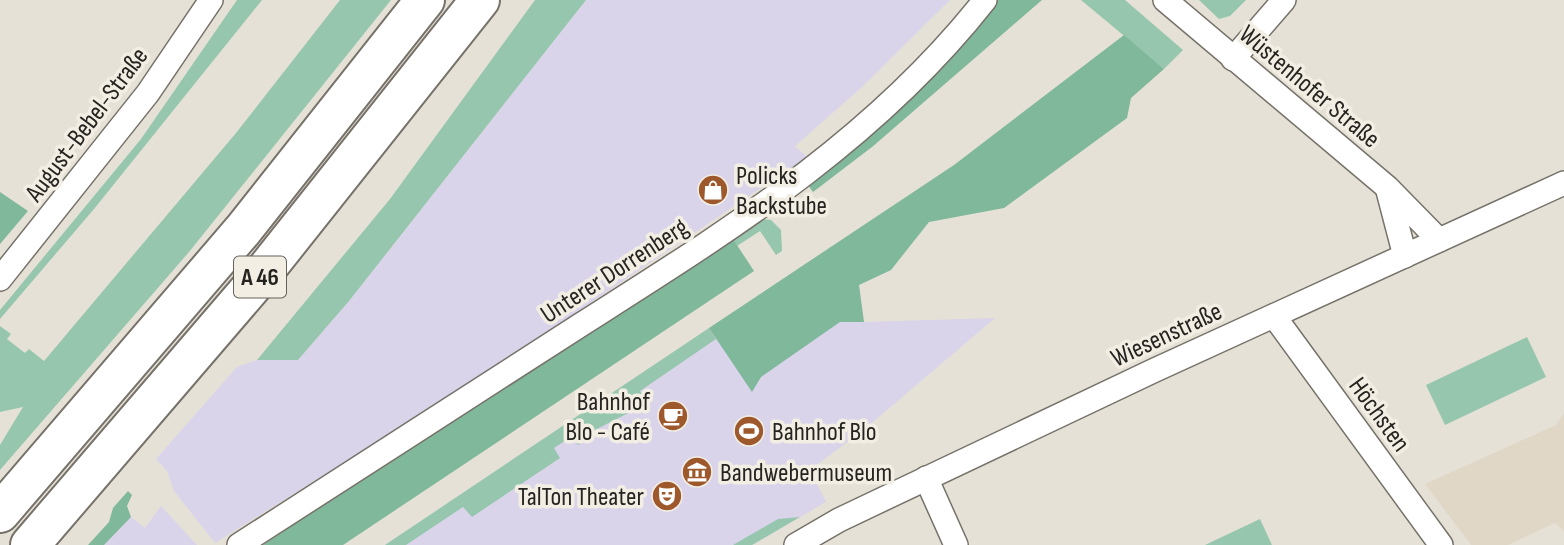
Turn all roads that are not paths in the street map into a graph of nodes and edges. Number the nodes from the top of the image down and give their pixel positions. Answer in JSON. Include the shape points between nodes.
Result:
{"nodes":[{"id":1,"x":211,"y":0,"type":"edge"},
{"id":2,"x":425,"y":0,"type":"edge"},
{"id":3,"x":480,"y":0,"type":"edge"},
{"id":4,"x":985,"y":0,"type":"edge"},
{"id":5,"x":1166,"y":0,"type":"edge"},
{"id":6,"x":1284,"y":0,"type":"edge"},
{"id":7,"x":1233,"y":59,"type":"junction"},
{"id":8,"x":1564,"y":183,"type":"edge"},
{"id":9,"x":1388,"y":188,"type":"junction"},
{"id":10,"x":1439,"y":240,"type":"junction"},
{"id":11,"x":1405,"y":256,"type":"junction"},
{"id":12,"x":0,"y":279,"type":"edge"},
{"id":13,"x":1274,"y":316,"type":"junction"},
{"id":14,"x":926,"y":478,"type":"junction"},
{"id":15,"x":0,"y":513,"type":"edge"},
{"id":16,"x":30,"y":545,"type":"edge"},
{"id":17,"x":239,"y":545,"type":"edge"},
{"id":18,"x":796,"y":545,"type":"edge"},
{"id":19,"x":956,"y":545,"type":"edge"},
{"id":20,"x":1441,"y":545,"type":"edge"}],
"edges":[{"from":1,"to":12,"type":"street","name":"August-Bebel-Straße","via":[[148,93]]},
{"from":2,"to":15,"type":"highway","number":"A 46","via":[[243,230]]},
{"from":3,"to":16,"type":"highway","number":"A 46","via":[[260,277]]},
{"from":4,"to":17,"type":"street","name":"Unterer Dorrenberg","via":[[918,76],[822,164],[690,256]]},
{"from":5,"to":7,"type":"street","name":"Wüstenhofer Straße"},
{"from":6,"to":7,"type":"street"},
{"from":7,"to":9,"type":"street","name":"Wüstenhofer Straße"},
{"from":8,"to":10,"type":"street","name":"Wiesenstraße"},
{"from":9,"to":10,"type":"street","name":"Wüstenhofer Straße"},
{"from":9,"to":11,"type":"street"},
{"from":10,"to":11,"type":"street","name":"Wiesenstraße"},
{"from":11,"to":13,"type":"street","name":"Wiesenstraße"},
{"from":13,"to":14,"type":"street","name":"Wiesenstraße"},
{"from":13,"to":20,"type":"street","name":"Höchsten"},
{"from":14,"to":18,"type":"street","name":"Wiesenstraße"},
{"from":14,"to":19,"type":"street"}]}
